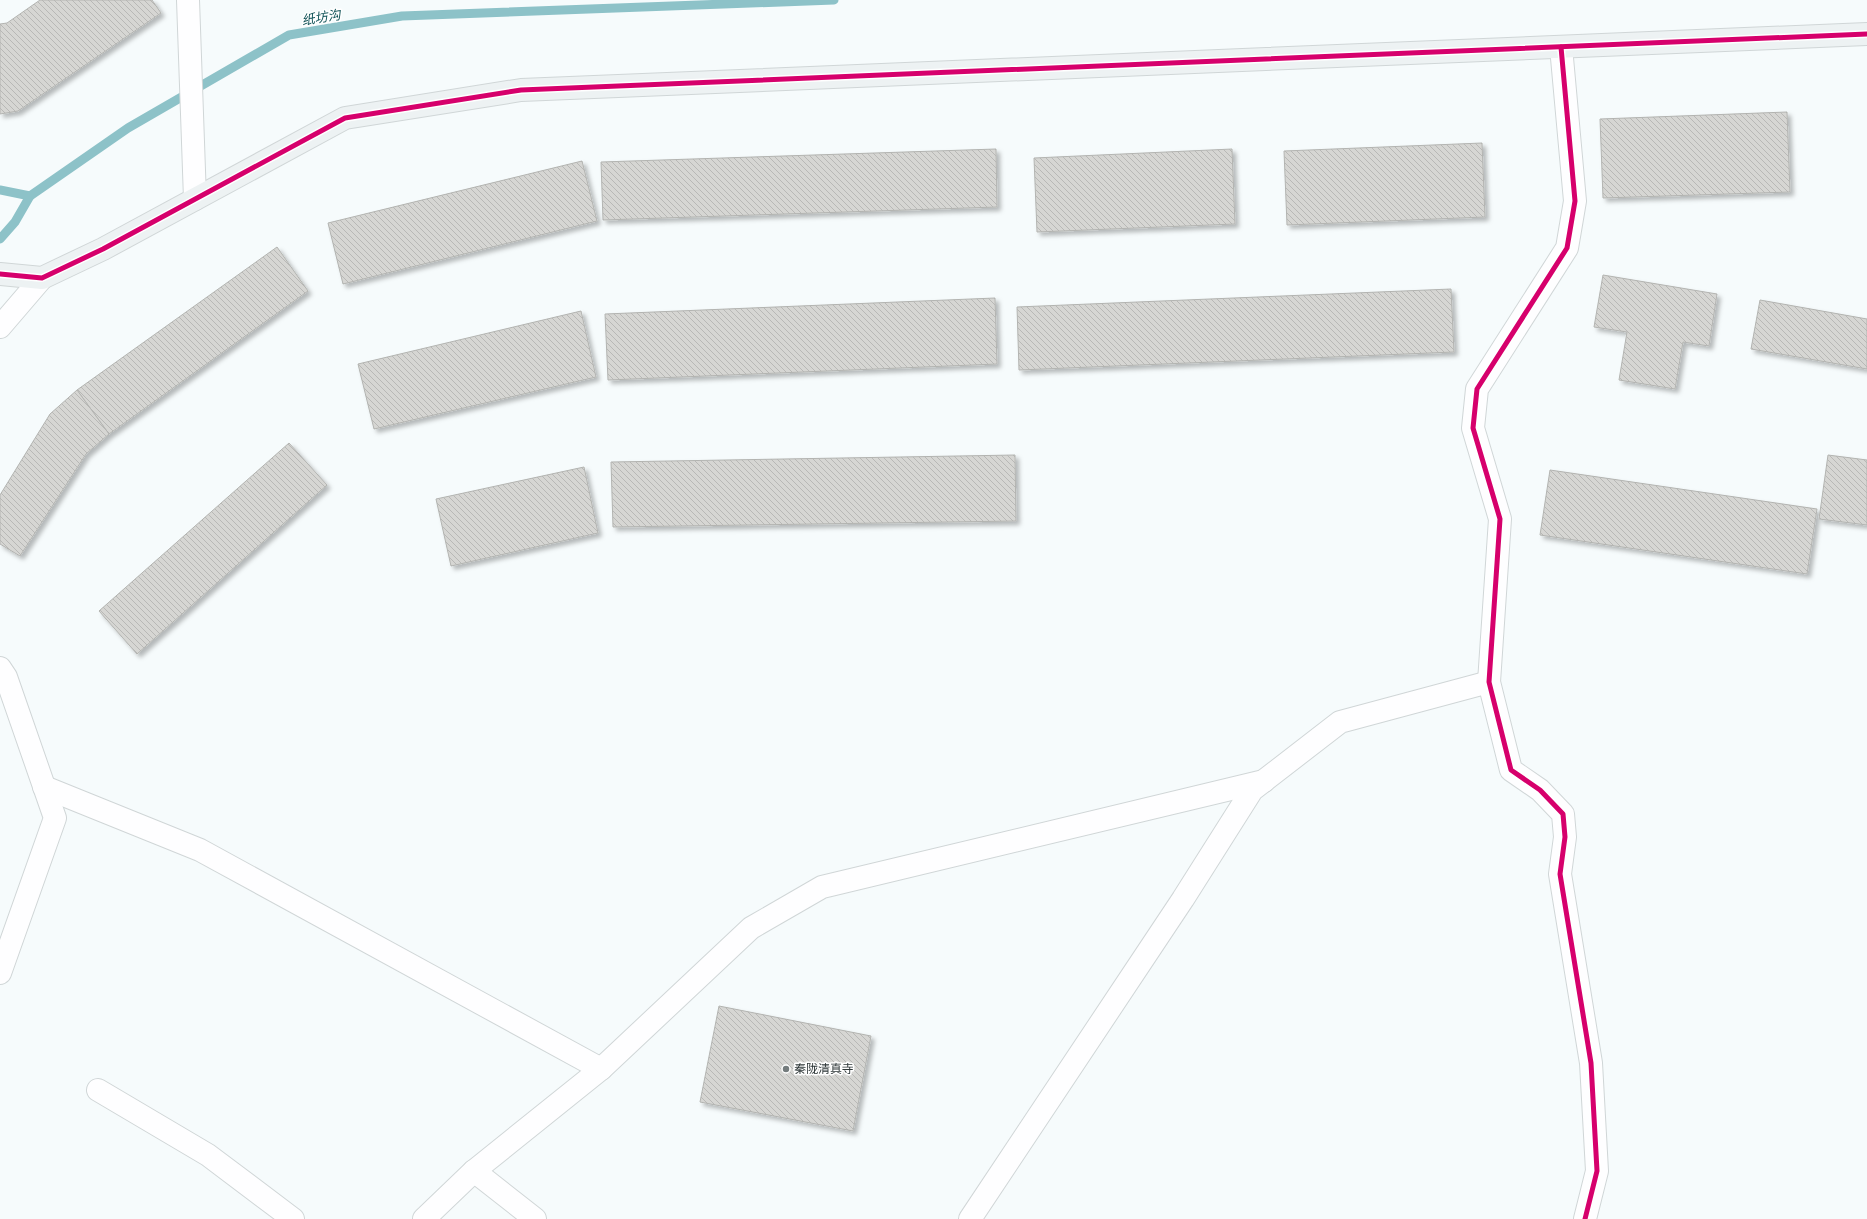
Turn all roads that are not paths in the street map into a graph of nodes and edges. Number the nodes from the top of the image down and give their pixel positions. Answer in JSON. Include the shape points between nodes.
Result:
{"nodes":[{"id":1,"x":188,"y":0,"type":"edge"},
{"id":2,"x":1867,"y":34,"type":"edge"},
{"id":3,"x":1561,"y":47,"type":"junction"},
{"id":4,"x":195,"y":200,"type":"junction"},
{"id":5,"x":4,"y":274,"type":"edge"},
{"id":6,"x":42,"y":278,"type":"junction"},
{"id":7,"x":0,"y":327,"type":"edge"},
{"id":8,"x":0,"y":668,"type":"edge"},
{"id":9,"x":1489,"y":682,"type":"junction"},
{"id":10,"x":1264,"y":781,"type":"junction"},
{"id":11,"x":44,"y":787,"type":"junction"},
{"id":12,"x":0,"y":973,"type":"edge"},
{"id":13,"x":601,"y":1068,"type":"junction"},
{"id":14,"x":98,"y":1090,"type":"dead end"},
{"id":15,"x":474,"y":1172,"type":"junction"},
{"id":16,"x":293,"y":1219,"type":"edge"},
{"id":17,"x":424,"y":1219,"type":"edge"},
{"id":18,"x":535,"y":1219,"type":"edge"},
{"id":19,"x":970,"y":1219,"type":"edge"},
{"id":20,"x":1585,"y":1219,"type":"edge"}],
"edges":[{"from":1,"to":4,"type":"street"},
{"from":2,"to":3,"type":"street"},
{"from":3,"to":4,"type":"street","via":[[521,90],[345,118]]},
{"from":3,"to":9,"type":"street","via":[[1575,201],[1566,248],[1477,389],[1473,428],[1500,520]]},
{"from":4,"to":6,"type":"street"},
{"from":5,"to":6,"type":"street"},
{"from":6,"to":7,"type":"street"},
{"from":8,"to":11,"type":"street","via":[[6,677]]},
{"from":9,"to":10,"type":"street","via":[[1340,722]]},
{"from":9,"to":20,"type":"street","via":[[1511,770],[1540,790],[1563,814],[1565,837],[1560,874],[1590,1062],[1597,1172]]},
{"from":10,"to":13,"type":"street","via":[[822,887],[751,928]]},
{"from":10,"to":19,"type":"street","via":[[1252,790],[1183,899]]},
{"from":11,"to":12,"type":"street","via":[[55,818]]},
{"from":11,"to":13,"type":"street","via":[[200,850]]},
{"from":13,"to":15,"type":"street"},
{"from":14,"to":16,"type":"street","via":[[208,1154]]},
{"from":15,"to":17,"type":"street"},
{"from":15,"to":18,"type":"street"}]}
